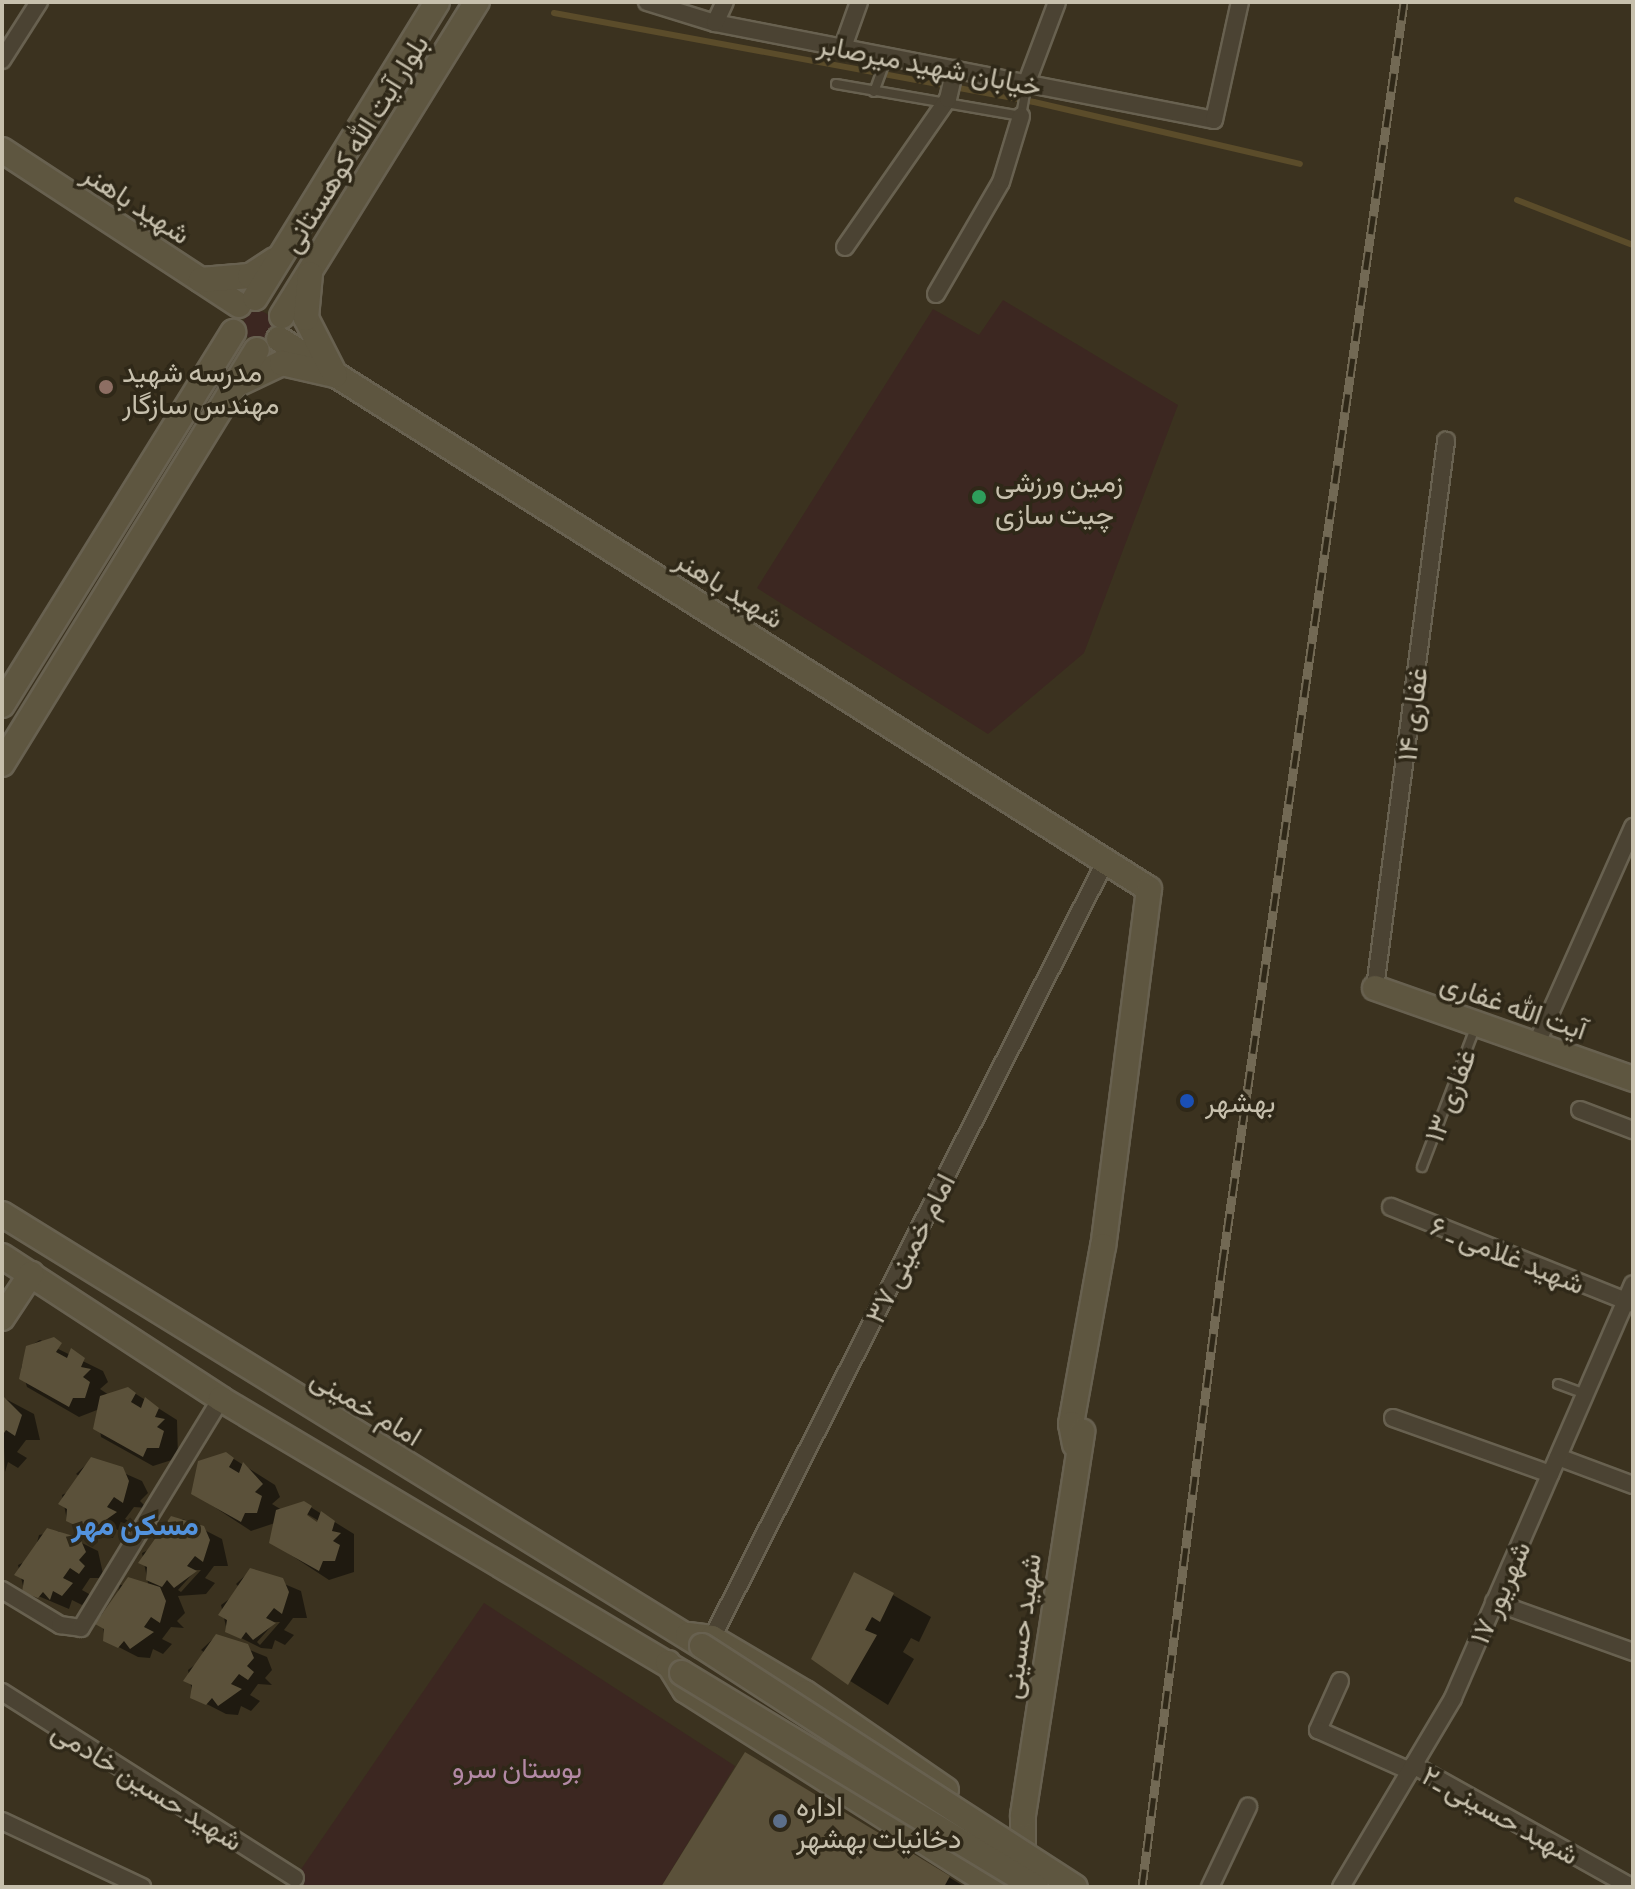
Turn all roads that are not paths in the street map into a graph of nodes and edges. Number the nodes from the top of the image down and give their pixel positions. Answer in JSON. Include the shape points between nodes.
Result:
{"nodes":[{"id":1,"x":39,"y":2,"type":"edge"},
{"id":2,"x":477,"y":2,"type":"edge"},
{"id":3,"x":647,"y":2,"type":"edge"},
{"id":4,"x":725,"y":2,"type":"edge"},
{"id":5,"x":859,"y":2,"type":"edge"},
{"id":6,"x":1057,"y":2,"type":"edge"},
{"id":7,"x":1240,"y":2,"type":"edge"},
{"id":8,"x":434,"y":3,"type":"edge"},
{"id":9,"x":715,"y":23,"type":"junction"},
{"id":10,"x":843,"y":47,"type":"junction"},
{"id":11,"x":887,"y":56,"type":"junction"},
{"id":12,"x":2,"y":60,"type":"edge"},
{"id":13,"x":955,"y":69,"type":"junction"},
{"id":14,"x":1027,"y":82,"type":"junction"},
{"id":15,"x":836,"y":84,"type":"dead end"},
{"id":16,"x":874,"y":92,"type":"junction"},
{"id":17,"x":948,"y":99,"type":"junction"},
{"id":18,"x":1021,"y":116,"type":"junction"},
{"id":19,"x":2,"y":150,"type":"edge"},
{"id":20,"x":845,"y":247,"type":"dead end"},
{"id":21,"x":282,"y":253,"type":"junction"},
{"id":22,"x":310,"y":271,"type":"junction"},
{"id":23,"x":200,"y":280,"type":"junction"},
{"id":24,"x":936,"y":294,"type":"dead end"},
{"id":25,"x":247,"y":302,"type":"junction"},
{"id":26,"x":233,"y":332,"type":"junction"},
{"id":27,"x":273,"y":335,"type":"junction"},
{"id":28,"x":335,"y":375,"type":"junction"},
{"id":29,"x":232,"y":387,"type":"junction"},
{"id":30,"x":1446,"y":441,"type":"dead end"},
{"id":31,"x":2,"y":705,"type":"edge"},
{"id":32,"x":2,"y":764,"type":"edge"},
{"id":33,"x":1633,"y":827,"type":"edge"},
{"id":34,"x":1107,"y":858,"type":"junction"},
{"id":35,"x":1149,"y":889,"type":"joint"},
{"id":36,"x":1375,"y":988,"type":"joint"},
{"id":37,"x":1476,"y":1023,"type":"junction"},
{"id":38,"x":1536,"y":1045,"type":"junction"},
{"id":39,"x":1633,"y":1079,"type":"edge"},
{"id":40,"x":1580,"y":1110,"type":"dead end"},
{"id":41,"x":1633,"y":1130,"type":"edge"},
{"id":42,"x":1422,"y":1167,"type":"dead end"},
{"id":43,"x":1391,"y":1207,"type":"dead end"},
{"id":44,"x":2,"y":1214,"type":"edge"},
{"id":45,"x":2,"y":1256,"type":"edge"},
{"id":46,"x":31,"y":1274,"type":"junction"},
{"id":47,"x":1633,"y":1285,"type":"edge"},
{"id":48,"x":1629,"y":1302,"type":"edge"},
{"id":49,"x":2,"y":1318,"type":"edge"},
{"id":50,"x":173,"y":1323,"type":"junction"},
{"id":51,"x":152,"y":1355,"type":"junction"},
{"id":52,"x":1558,"y":1384,"type":"dead end"},
{"id":53,"x":1586,"y":1394,"type":"junction"},
{"id":54,"x":221,"y":1399,"type":"junction"},
{"id":55,"x":1393,"y":1418,"type":"dead end"},
{"id":56,"x":1558,"y":1457,"type":"junction"},
{"id":57,"x":1550,"y":1474,"type":"junction"},
{"id":58,"x":1633,"y":1485,"type":"edge"},
{"id":59,"x":2,"y":1590,"type":"edge"},
{"id":60,"x":1494,"y":1602,"type":"junction"},
{"id":61,"x":699,"y":1639,"type":"junction"},
{"id":62,"x":1633,"y":1652,"type":"edge"},
{"id":63,"x":675,"y":1668,"type":"junction"},
{"id":64,"x":1340,"y":1681,"type":"dead end"},
{"id":65,"x":2,"y":1692,"type":"edge"},
{"id":66,"x":1411,"y":1768,"type":"junction"},
{"id":67,"x":952,"y":1794,"type":"junction"},
{"id":68,"x":1248,"y":1807,"type":"dead end"},
{"id":69,"x":2,"y":1821,"type":"edge"},
{"id":70,"x":912,"y":1831,"type":"junction"},
{"id":71,"x":1020,"y":1831,"type":"junction"},
{"id":72,"x":933,"y":1845,"type":"junction"},
{"id":73,"x":295,"y":1878,"type":"dead end"},
{"id":74,"x":142,"y":1887,"type":"edge"},
{"id":75,"x":997,"y":1887,"type":"edge"},
{"id":76,"x":1021,"y":1887,"type":"edge"},
{"id":77,"x":1036,"y":1887,"type":"edge"},
{"id":78,"x":1075,"y":1887,"type":"edge"},
{"id":79,"x":1210,"y":1887,"type":"edge"},
{"id":80,"x":1341,"y":1887,"type":"edge"},
{"id":81,"x":1631,"y":1887,"type":"edge"}],
"edges":[{"from":1,"to":12,"type":"street"},
{"from":2,"to":22,"type":"main road","name":"بلوار آیت الله کوهستانی"},
{"from":3,"to":9,"type":"street","name":"خیابان شهید میرصابر"},
{"from":4,"to":9,"type":"street"},
{"from":5,"to":10,"type":"street"},
{"from":6,"to":14,"type":"street"},
{"from":7,"to":14,"type":"street","name":"خیابان شهید میرصابر","via":[[1214,120]]},
{"from":8,"to":21,"type":"main road","name":"بلوار آیت الله کوهستانی"},
{"from":9,"to":10,"type":"street","name":"خیابان شهید میرصابر"},
{"from":10,"to":11,"type":"street","name":"خیابان شهید میرصابر"},
{"from":11,"to":13,"type":"street","name":"خیابان شهید میرصابر"},
{"from":11,"to":16,"type":"lane"},
{"from":13,"to":14,"type":"street","name":"خیابان شهید میرصابر"},
{"from":13,"to":17,"type":"street"},
{"from":14,"to":18,"type":"lane"},
{"from":15,"to":16,"type":"lane"},
{"from":16,"to":17,"type":"lane","via":[[932,105]]},
{"from":17,"to":18,"type":"lane"},
{"from":17,"to":20,"type":"street"},
{"from":18,"to":24,"type":"street","via":[[1001,182]]},
{"from":19,"to":23,"type":"main road","name":"شهید باهنر"},
{"from":21,"to":23,"type":"main road","via":[[250,276]]},
{"from":21,"to":25,"type":"main road","name":"بلوار آیت الله کوهستانی"},
{"from":22,"to":27,"type":"main road","name":"بلوار آیت الله کوهستانی"},
{"from":22,"to":28,"type":"main road","via":[[306,318]]},
{"from":23,"to":25,"type":"main road","name":"شهید باهنر"},
{"from":25,"to":26,"type":"main road","name":"بلوار آیت الله کوهستانی"},
{"from":25,"to":27,"type":"main road","name":"شهید باهنر","via":[[271,302]]},
{"from":26,"to":27,"type":"main road"},
{"from":26,"to":31,"type":"main road"},
{"from":27,"to":28,"type":"main road","name":"شهید باهنر"},
{"from":27,"to":29,"type":"main road","name":"بلوار آیت الله کوهستانی"},
{"from":28,"to":29,"type":"main road","via":[[282,363]]},
{"from":28,"to":34,"type":"main road","name":"شهید باهنر"},
{"from":29,"to":32,"type":"main road","name":"بلوار آیت الله کوهستانی"},
{"from":30,"to":36,"type":"street","name":"غفاری ۱۴"},
{"from":33,"to":38,"type":"street"},
{"from":34,"to":35,"type":"main road","name":"شهید باهنر"},
{"from":34,"to":61,"type":"street","name":"امام خمینی ۳۷"},
{"from":35,"to":71,"type":"main road","name":"شهید حسینی","via":[[1103,1246],[1110,1274],[1087,1423],[1075,1445]]},
{"from":36,"to":37,"type":"main road","name":"آیت الله غفاری"},
{"from":37,"to":38,"type":"main road","name":"آیت الله غفاری"},
{"from":37,"to":42,"type":"lane","name":"غفاری ۱۳"},
{"from":38,"to":39,"type":"main road","name":"آیت الله غفاری"},
{"from":40,"to":41,"type":"street"},
{"from":43,"to":48,"type":"street","name":"شهید غلامی ـ ۶"},
{"from":44,"to":50,"type":"main road","name":"امام خمینی"},
{"from":45,"to":46,"type":"main road"},
{"from":46,"to":49,"type":"main road"},
{"from":46,"to":51,"type":"main road"},
{"from":47,"to":48,"type":"street","name":"۱۷ شهریور"},
{"from":48,"to":53,"type":"street","name":"۱۷ شهریور"},
{"from":50,"to":51,"type":"main road"},
{"from":50,"to":61,"type":"main road","name":"امام خمینی"},
{"from":51,"to":54,"type":"main road"},
{"from":52,"to":53,"type":"lane"},
{"from":53,"to":56,"type":"street","name":"۱۷ شهریور"},
{"from":54,"to":59,"type":"street","via":[[81,1628],[60,1625]]},
{"from":54,"to":63,"type":"main road"},
{"from":55,"to":57,"type":"street"},
{"from":56,"to":57,"type":"street","name":"۱۷ شهریور"},
{"from":56,"to":58,"type":"street"},
{"from":57,"to":60,"type":"street","name":"۱۷ شهریور"},
{"from":60,"to":62,"type":"street"},
{"from":60,"to":66,"type":"street","name":"۱۷ شهریور"},
{"from":61,"to":67,"type":"main road"},
{"from":61,"to":78,"type":"main road","bridge":true},
{"from":63,"to":70,"type":"main road","via":[[685,1690]]},
{"from":63,"to":77,"type":"main road","bridge":true},
{"from":64,"to":66,"type":"street","name":"شهبد حسینی ـ۲","via":[[1318,1730]]},
{"from":65,"to":73,"type":"street","name":"شهید حسین خادمی"},
{"from":66,"to":80,"type":"street","name":"۱۷ شهریور"},
{"from":66,"to":81,"type":"street","name":"شهبد حسینی ـ۲"},
{"from":67,"to":70,"type":"main road"},
{"from":67,"to":71,"type":"main road"},
{"from":67,"to":72,"type":"main road"},
{"from":68,"to":79,"type":"street"},
{"from":69,"to":74,"type":"street"},
{"from":70,"to":72,"type":"main road"},
{"from":71,"to":75,"type":"main road"},
{"from":71,"to":76,"type":"main road"},
{"from":72,"to":75,"type":"main road"}]}
